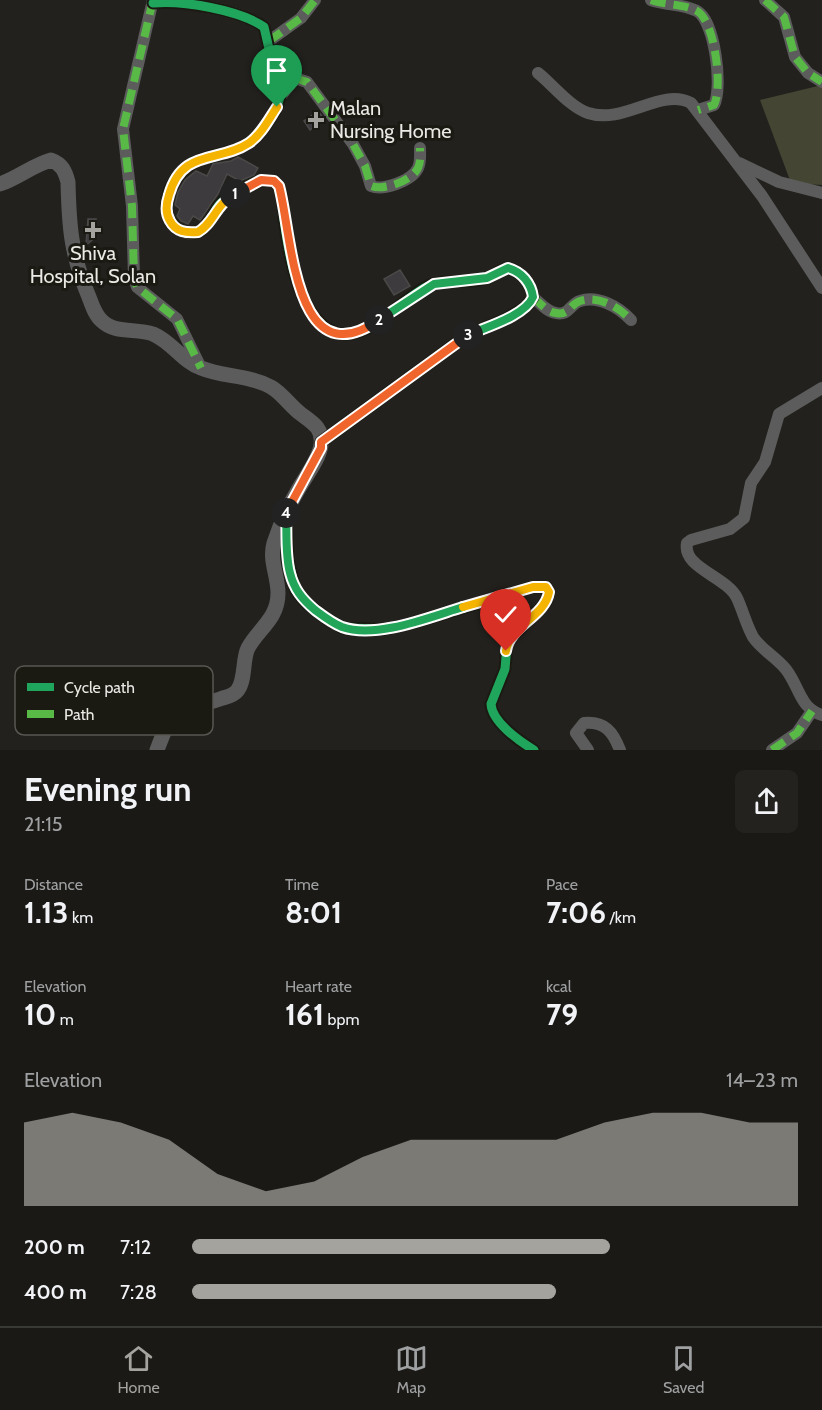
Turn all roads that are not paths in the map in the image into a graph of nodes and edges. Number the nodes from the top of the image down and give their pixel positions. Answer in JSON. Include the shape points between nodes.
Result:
{"nodes":[{"id":1,"x":315,"y":0,"type":"edge"},
{"id":2,"x":651,"y":0,"type":"edge"},
{"id":3,"x":765,"y":0,"type":"edge"},
{"id":4,"x":153,"y":1,"type":"edge"},
{"id":5,"x":269,"y":41,"type":"junction"},
{"id":6,"x":538,"y":72,"type":"dead end"},
{"id":7,"x":822,"y":82,"type":"edge"},
{"id":8,"x":280,"y":97,"type":"junction"},
{"id":9,"x":698,"y":110,"type":"junction"},
{"id":10,"x":420,"y":148,"type":"dead end"},
{"id":11,"x":736,"y":162,"type":"junction"},
{"id":12,"x":0,"y":184,"type":"edge"},
{"id":13,"x":822,"y":193,"type":"edge"},
{"id":14,"x":822,"y":288,"type":"edge"},
{"id":15,"x":533,"y":297,"type":"junction"},
{"id":16,"x":631,"y":320,"type":"dead end"},
{"id":17,"x":201,"y":368,"type":"junction"},
{"id":18,"x":822,"y":388,"type":"edge"},
{"id":19,"x":321,"y":442,"type":"junction"},
{"id":20,"x":286,"y":511,"type":"junction"},
{"id":21,"x":213,"y":701,"type":"edge"},
{"id":22,"x":817,"y":713,"type":"edge"},
{"id":23,"x":162,"y":735,"type":"edge"},
{"id":24,"x":157,"y":750,"type":"edge"},
{"id":25,"x":534,"y":750,"type":"edge"},
{"id":26,"x":588,"y":750,"type":"edge"},
{"id":27,"x":620,"y":750,"type":"edge"},
{"id":28,"x":772,"y":750,"type":"edge"}],
"edges":[{"from":1,"to":5,"type":"street","via":[[301,18]]},
{"from":2,"to":9,"type":"street","via":[[698,12],[708,24],[718,94],[714,105]]},
{"from":3,"to":7,"type":"street","via":[[784,16],[795,57]]},
{"from":4,"to":5,"type":"street","via":[[186,3],[248,17],[264,27]]},
{"from":4,"to":17,"type":"street","via":[[123,129],[132,206],[134,278],[137,287],[177,319]]},
{"from":5,"to":8,"type":"street"},
{"from":6,"to":9,"type":"street","via":[[589,113],[619,114],[674,97],[683,98]]},
{"from":8,"to":10,"type":"street","via":[[295,78],[307,82],[353,144],[375,188],[412,176],[418,168]]},
{"from":8,"to":15,"type":"street","via":[[277,107],[250,142],[198,160],[175,178],[166,208],[173,226],[198,232],[225,200],[261,180],[274,181],[282,198],[288,245],[302,294],[313,315],[327,329],[348,335],[366,328],[434,284],[487,278],[502,269],[514,270],[525,278]]},
{"from":9,"to":11,"type":"street"},
{"from":11,"to":13,"type":"street","via":[[779,182]]},
{"from":11,"to":14,"type":"street"},
{"from":12,"to":17,"type":"main road","via":[[39,163],[58,163],[68,182],[72,249],[100,319],[110,328],[152,334]]},
{"from":15,"to":16,"type":"street","via":[[559,314],[579,301],[601,301]]},
{"from":15,"to":19,"type":"street","via":[[526,307],[505,320],[466,336]]},
{"from":17,"to":19,"type":"main road","via":[[259,382],[281,393],[299,413],[316,423]]},
{"from":18,"to":22,"type":"street","via":[[779,414],[765,462],[751,483],[744,518],[730,529],[691,540],[686,548],[692,562],[733,592],[760,646],[783,665],[802,700]]},
{"from":19,"to":20,"type":"main road"},
{"from":20,"to":21,"type":"main road","via":[[273,546],[278,592],[275,608],[268,624],[248,648],[238,689]]},
{"from":20,"to":25,"type":"street","via":[[288,559],[296,591],[305,602],[343,628],[401,626],[533,587],[546,587],[546,602],[507,645],[505,669],[491,704],[505,726]]},
{"from":22,"to":28,"type":"street"},
{"from":23,"to":24,"type":"main road"},
{"from":26,"to":27,"type":"street","via":[[576,733],[584,723],[593,722],[610,729]]}]}
